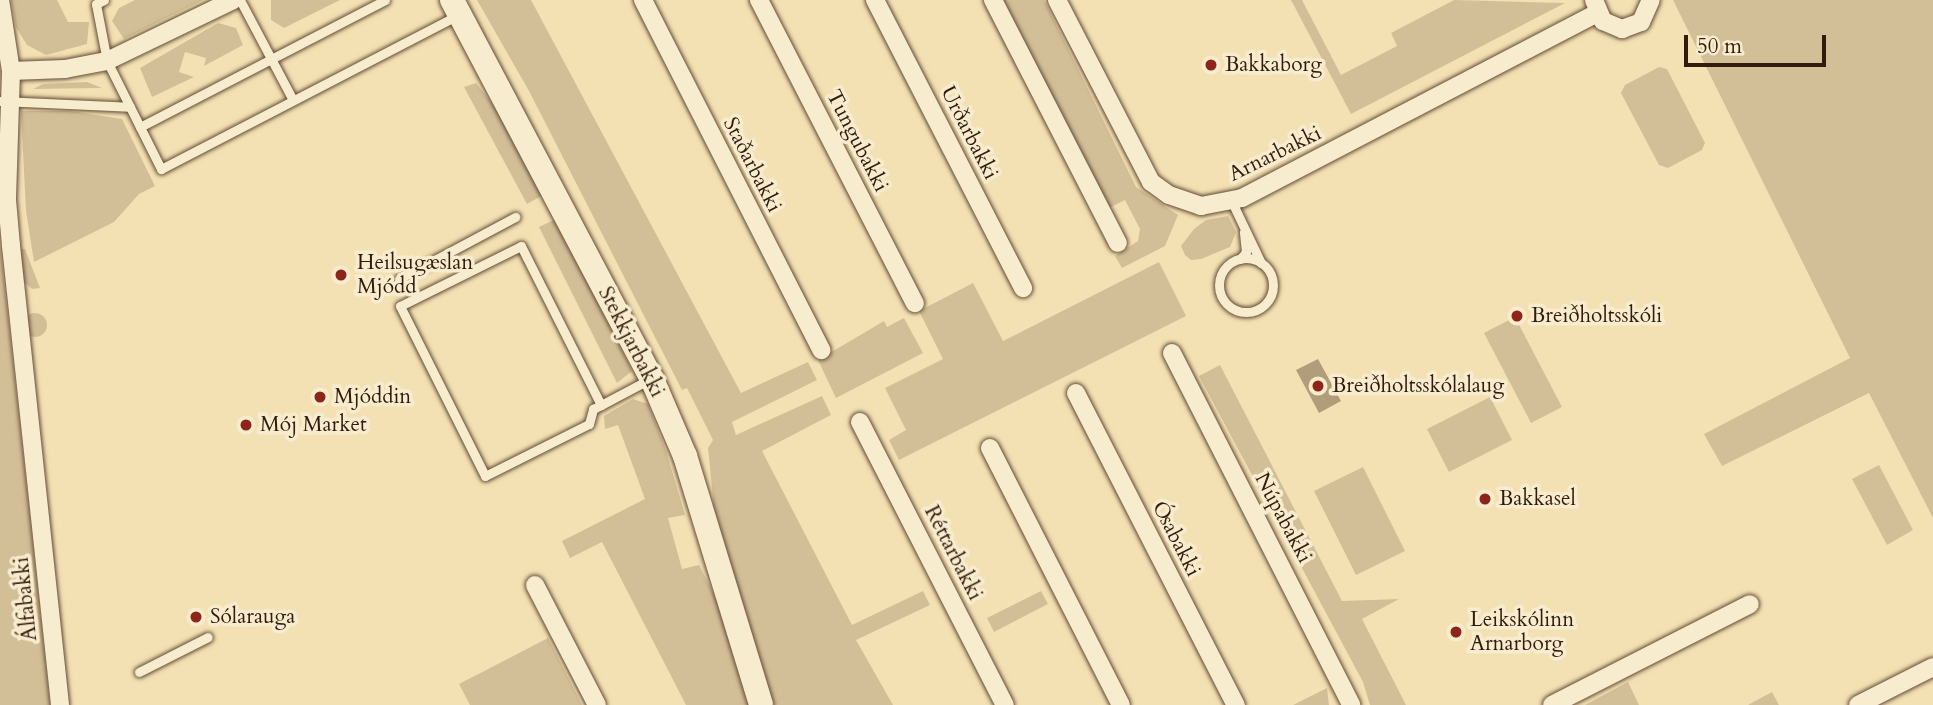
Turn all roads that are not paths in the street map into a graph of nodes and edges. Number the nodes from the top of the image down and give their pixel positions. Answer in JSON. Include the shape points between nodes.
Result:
{"nodes":[{"id":1,"x":0,"y":0,"type":"edge"},
{"id":2,"x":104,"y":0,"type":"edge"},
{"id":3,"x":233,"y":0,"type":"edge"},
{"id":4,"x":240,"y":0,"type":"edge"},
{"id":5,"x":385,"y":0,"type":"edge"},
{"id":6,"x":643,"y":0,"type":"edge"},
{"id":7,"x":759,"y":0,"type":"edge"},
{"id":8,"x":875,"y":0,"type":"edge"},
{"id":9,"x":993,"y":0,"type":"edge"},
{"id":10,"x":1057,"y":0,"type":"edge"},
{"id":11,"x":1651,"y":0,"type":"edge"},
{"id":12,"x":1596,"y":6,"type":"edge"},
{"id":13,"x":456,"y":7,"type":"edge"},
{"id":14,"x":271,"y":59,"type":"junction"},
{"id":15,"x":107,"y":61,"type":"junction"},
{"id":16,"x":11,"y":71,"type":"junction"},
{"id":17,"x":293,"y":100,"type":"junction"},
{"id":18,"x":6,"y":102,"type":"edge"},
{"id":19,"x":130,"y":107,"type":"junction"},
{"id":20,"x":140,"y":127,"type":"junction"},
{"id":21,"x":1231,"y":200,"type":"junction"},
{"id":22,"x":515,"y":218,"type":"dead end"},
{"id":23,"x":1243,"y":223,"type":"junction"},
{"id":24,"x":1118,"y":243,"type":"dead end"},
{"id":25,"x":1240,"y":259,"type":"junction"},
{"id":26,"x":1261,"y":263,"type":"junction"},
{"id":27,"x":399,"y":279,"type":"dead end"},
{"id":28,"x":1023,"y":288,"type":"dead end"},
{"id":29,"x":915,"y":303,"type":"dead end"},
{"id":30,"x":821,"y":350,"type":"dead end"},
{"id":31,"x":1172,"y":353,"type":"dead end"},
{"id":32,"x":652,"y":379,"type":"junction"},
{"id":33,"x":1076,"y":393,"type":"dead end"},
{"id":34,"x":601,"y":405,"type":"junction"},
{"id":35,"x":860,"y":422,"type":"dead end"},
{"id":36,"x":990,"y":448,"type":"dead end"},
{"id":37,"x":535,"y":585,"type":"dead end"},
{"id":38,"x":1750,"y":604,"type":"dead end"},
{"id":39,"x":208,"y":637,"type":"dead end"},
{"id":40,"x":1933,"y":667,"type":"edge"},
{"id":41,"x":139,"y":672,"type":"dead end"},
{"id":42,"x":60,"y":705,"type":"edge"},
{"id":43,"x":597,"y":705,"type":"edge"},
{"id":44,"x":761,"y":705,"type":"edge"},
{"id":45,"x":1005,"y":705,"type":"edge"},
{"id":46,"x":1121,"y":705,"type":"edge"},
{"id":47,"x":1236,"y":705,"type":"edge"},
{"id":48,"x":1351,"y":705,"type":"edge"},
{"id":49,"x":1552,"y":705,"type":"edge"},
{"id":50,"x":1858,"y":705,"type":"edge"}],
"edges":[{"from":1,"to":16,"type":"street","name":"Álfabakki"},
{"from":2,"to":15,"type":"lane","via":[[96,4]]},
{"from":3,"to":15,"type":"street"},
{"from":4,"to":14,"type":"lane"},
{"from":5,"to":14,"type":"lane"},
{"from":6,"to":30,"type":"street","name":"Staðarbakki"},
{"from":7,"to":29,"type":"street","name":"Tungubakki"},
{"from":8,"to":28,"type":"street","name":"Urðarbakki"},
{"from":9,"to":24,"type":"street"},
{"from":10,"to":21,"type":"street","name":"Arnarbakki","via":[[1151,182],[1169,195],[1201,206]]},
{"from":11,"to":12,"type":"street","name":"Arnarbakki","via":[[1648,14],[1632,27],[1612,27]]},
{"from":12,"to":21,"type":"street","name":"Arnarbakki"},
{"from":13,"to":17,"type":"lane"},
{"from":13,"to":32,"type":"street","name":"Stekkjarbakki"},
{"from":14,"to":17,"type":"lane"},
{"from":14,"to":20,"type":"lane"},
{"from":15,"to":16,"type":"street","via":[[65,69]]},
{"from":15,"to":19,"type":"lane"},
{"from":16,"to":18,"type":"street","name":"Álfabakki"},
{"from":17,"to":20,"type":"lane","via":[[161,169]]},
{"from":18,"to":19,"type":"lane"},
{"from":18,"to":42,"type":"street","name":"Álfabakki","via":[[10,234]]},
{"from":19,"to":20,"type":"lane"},
{"from":21,"to":23,"type":"lane"},
{"from":22,"to":27,"type":"lane"},
{"from":23,"to":25,"type":"lane","via":[[1247,253]]},
{"from":23,"to":26,"type":"lane"},
{"from":25,"to":26,"type":"lane"},
{"from":25,"to":26,"type":"lane","via":[[1231,263],[1220,279],[1223,298],[1237,311],[1256,310],[1270,298],[1272,278]]},
{"from":31,"to":48,"type":"street","name":"Núpabakki"},
{"from":32,"to":34,"type":"lane"},
{"from":32,"to":44,"type":"street","name":"Stekkjarbakki","via":[[685,456]]},
{"from":33,"to":47,"type":"street","name":"Ósabakki"},
{"from":34,"to":34,"type":"lane","via":[[593,409],[589,424],[485,476],[400,306],[521,246]]},
{"from":35,"to":45,"type":"street","name":"Réttarbakki"},
{"from":36,"to":46,"type":"street"},
{"from":37,"to":43,"type":"street"},
{"from":38,"to":49,"type":"street"},
{"from":39,"to":41,"type":"lane"},
{"from":40,"to":50,"type":"street"}]}
